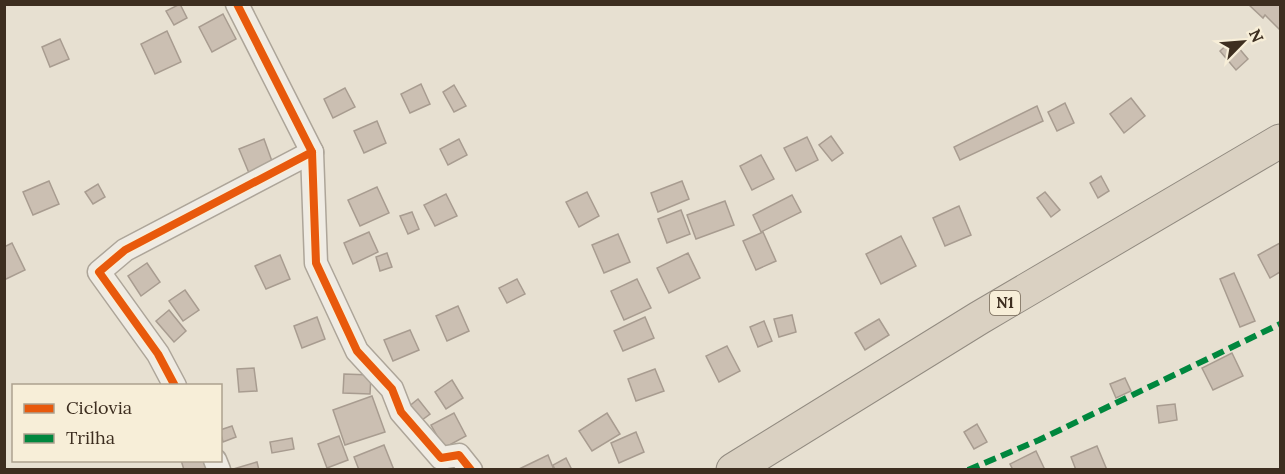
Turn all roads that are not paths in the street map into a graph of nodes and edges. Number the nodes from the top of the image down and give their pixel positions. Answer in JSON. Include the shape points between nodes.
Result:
{"nodes":[{"id":1,"x":237,"y":4,"type":"edge"},
{"id":2,"x":1281,"y":141,"type":"edge"},
{"id":3,"x":312,"y":152,"type":"junction"},
{"id":4,"x":174,"y":384,"type":"edge"},
{"id":5,"x":471,"y":470,"type":"edge"},
{"id":6,"x":733,"y":470,"type":"edge"}],
"edges":[{"from":1,"to":3,"type":"street"},
{"from":2,"to":6,"type":"highway","number":"N1","via":[[979,318]]},
{"from":3,"to":4,"type":"street","via":[[125,250],[99,272],[158,354]]},
{"from":3,"to":5,"type":"street","via":[[316,263],[357,351],[392,388],[401,412],[441,458],[459,455]]}]}
